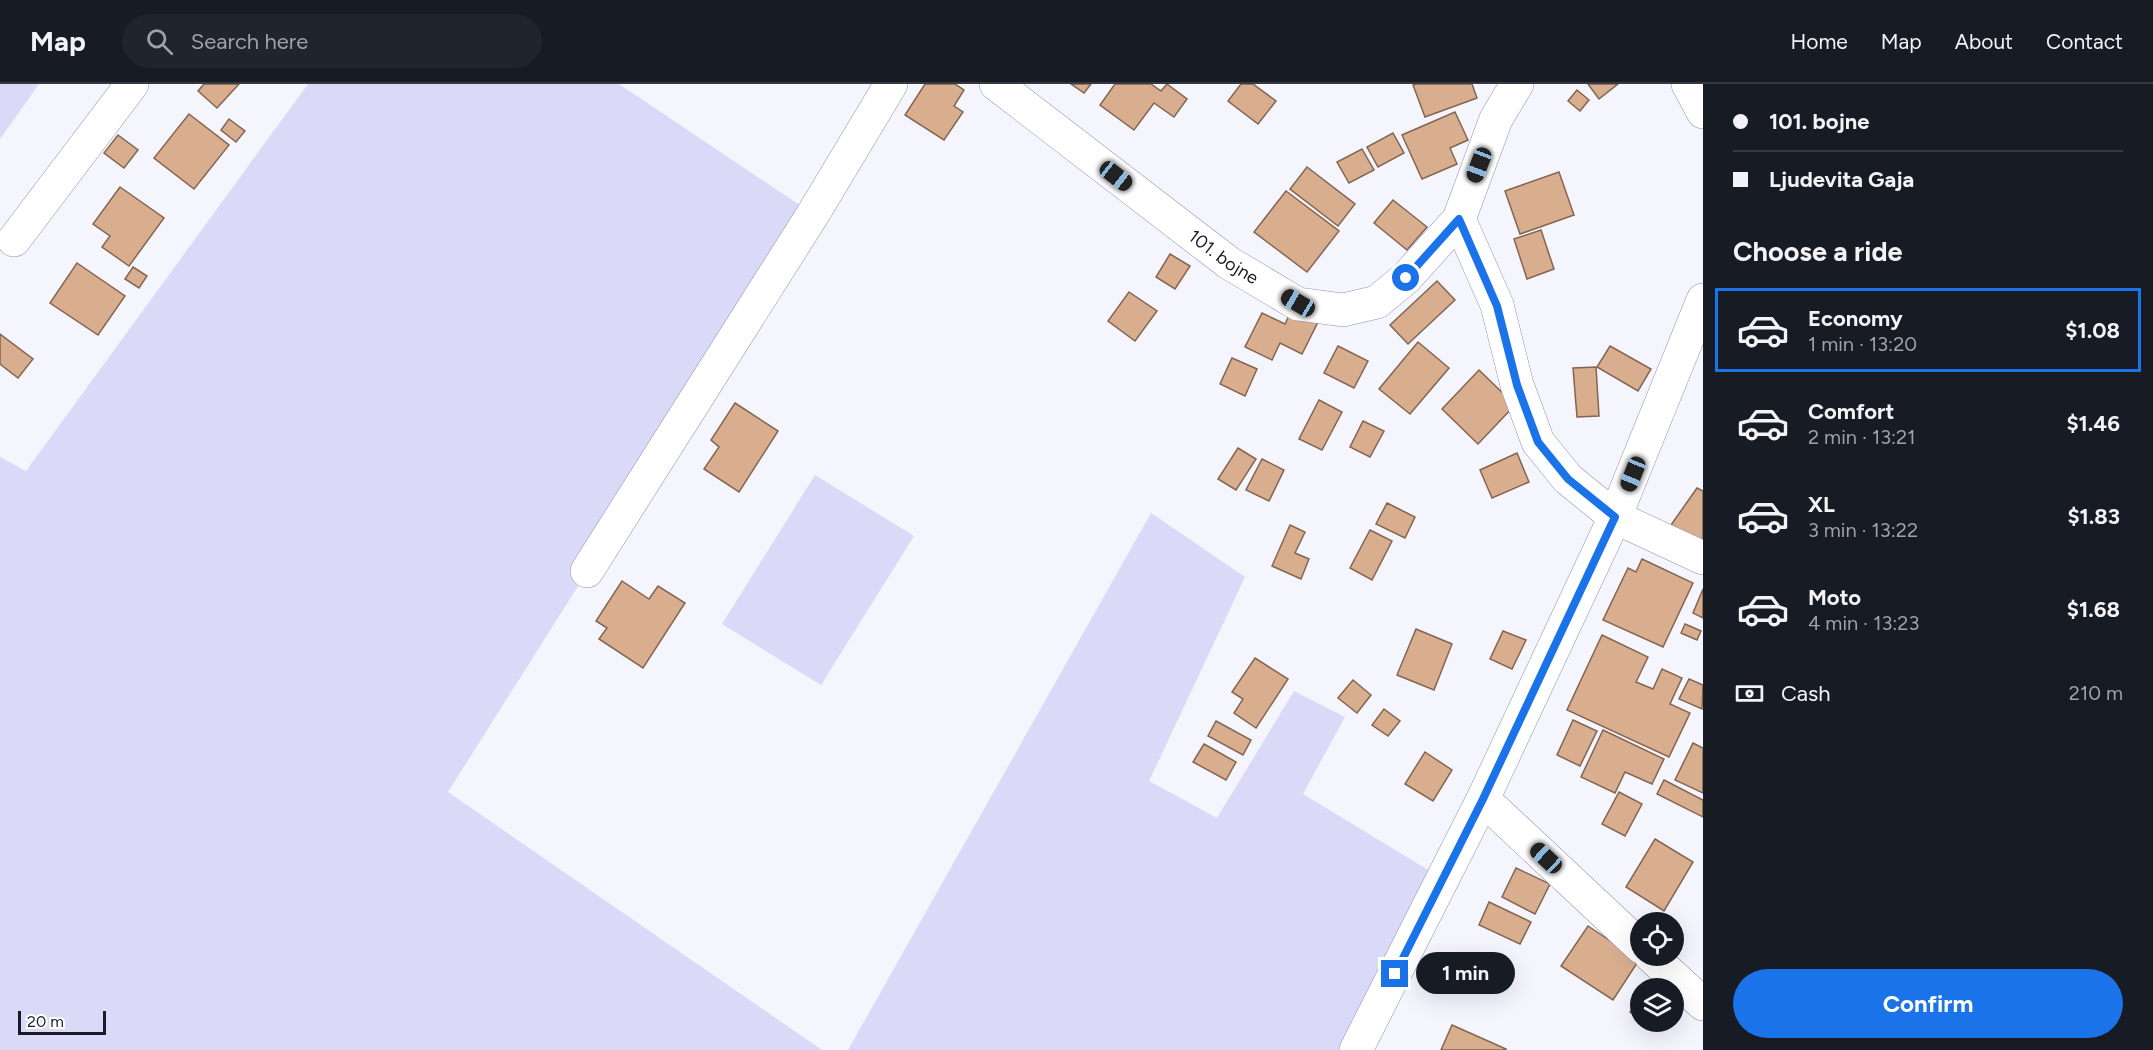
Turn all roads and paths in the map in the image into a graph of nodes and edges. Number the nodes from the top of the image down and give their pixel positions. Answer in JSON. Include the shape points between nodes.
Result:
{"nodes":[{"id":1,"x":132,"y":84,"type":"edge"},
{"id":2,"x":891,"y":84,"type":"edge"},
{"id":3,"x":996,"y":84,"type":"edge"},
{"id":4,"x":1517,"y":84,"type":"edge"},
{"id":5,"x":1688,"y":84,"type":"edge"},
{"id":6,"x":1703,"y":112,"type":"edge"},
{"id":7,"x":1459,"y":219,"type":"junction"},
{"id":8,"x":14,"y":240,"type":"dead end"},
{"id":9,"x":1703,"y":300,"type":"edge"},
{"id":10,"x":1615,"y":517,"type":"junction"},
{"id":11,"x":1703,"y":558,"type":"edge"},
{"id":12,"x":587,"y":571,"type":"dead end"},
{"id":13,"x":1483,"y":799,"type":"junction"},
{"id":14,"x":1630,"y":936,"type":"edge"},
{"id":15,"x":1662,"y":966,"type":"edge"},
{"id":16,"x":1703,"y":1004,"type":"edge"},
{"id":17,"x":1356,"y":1050,"type":"edge"}],
"edges":[{"from":1,"to":8,"type":"street"},
{"from":2,"to":12,"type":"street"},
{"from":3,"to":7,"type":"street","name":"101. bojne","via":[[1228,263],[1298,303],[1343,310],[1377,302],[1406,278]]},
{"from":4,"to":7,"type":"street","name":"101. bojne","via":[[1496,119]]},
{"from":5,"to":6,"type":"street"},
{"from":7,"to":10,"type":"street","via":[[1497,306],[1517,385],[1538,442],[1568,479]]},
{"from":9,"to":10,"type":"street"},
{"from":10,"to":11,"type":"street"},
{"from":10,"to":13,"type":"street"},
{"from":13,"to":14,"type":"street"},
{"from":13,"to":17,"type":"street"},
{"from":15,"to":16,"type":"street"}]}
